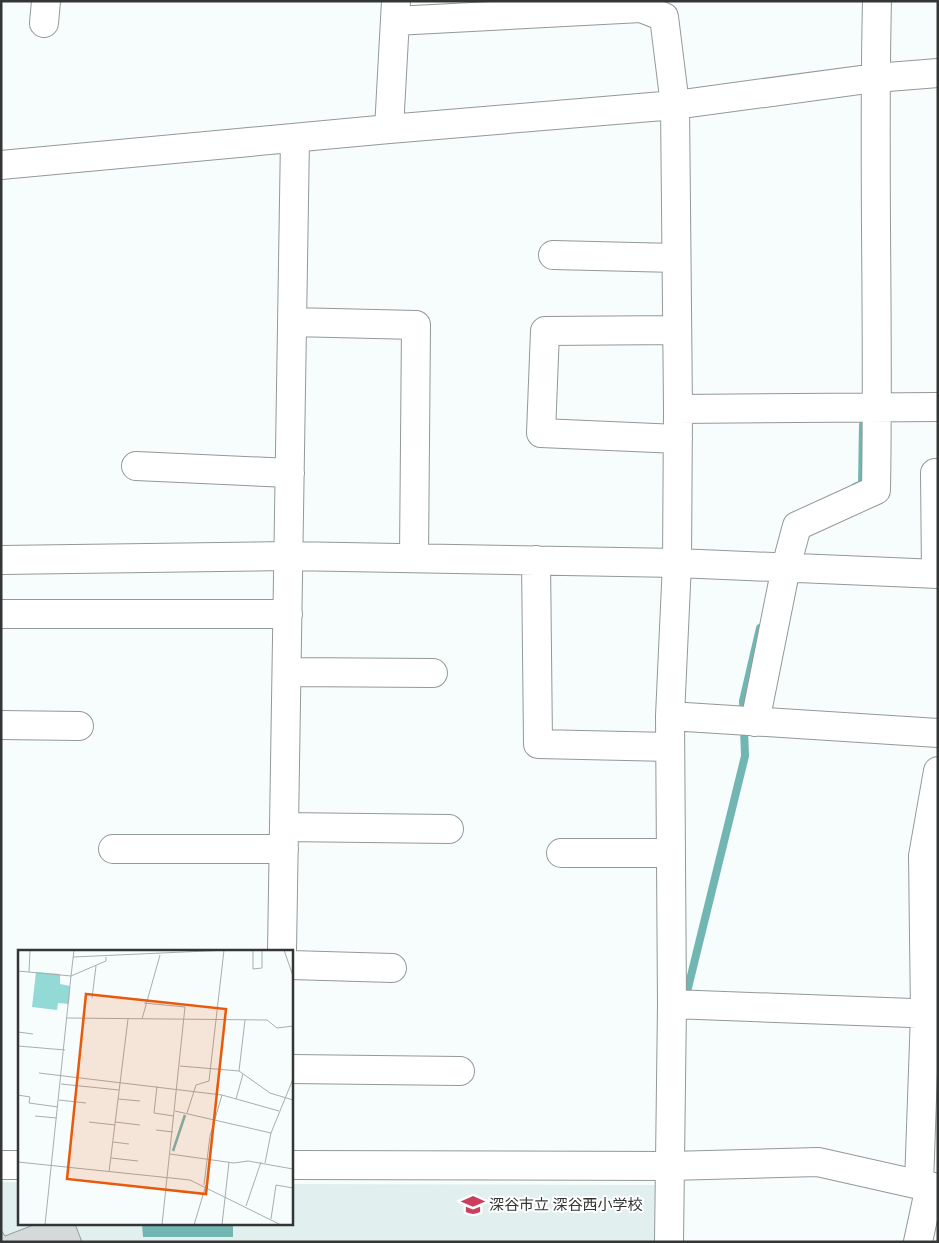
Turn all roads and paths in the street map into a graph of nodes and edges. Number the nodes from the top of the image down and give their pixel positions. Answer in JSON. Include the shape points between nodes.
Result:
{"nodes":[{"id":1,"x":877,"y":1,"type":"edge"},
{"id":2,"x":542,"y":7,"type":"edge"},
{"id":3,"x":396,"y":11,"type":"edge"},
{"id":4,"x":938,"y":73,"type":"edge"},
{"id":5,"x":875,"y":78,"type":"junction"},
{"id":6,"x":675,"y":106,"type":"junction"},
{"id":7,"x":389,"y":129,"type":"junction"},
{"id":8,"x":295,"y":138,"type":"junction"},
{"id":9,"x":1,"y":165,"type":"edge"},
{"id":10,"x":553,"y":255,"type":"dead end"},
{"id":11,"x":676,"y":258,"type":"junction"},
{"id":12,"x":292,"y":322,"type":"junction"},
{"id":13,"x":677,"y":330,"type":"junction"},
{"id":14,"x":938,"y":407,"type":"edge"},
{"id":15,"x":877,"y":408,"type":"junction"},
{"id":16,"x":678,"y":409,"type":"junction"},
{"id":17,"x":678,"y":439,"type":"junction"},
{"id":18,"x":136,"y":466,"type":"dead end"},
{"id":19,"x":290,"y":473,"type":"junction"},
{"id":20,"x":935,"y":473,"type":"dead end"},
{"id":21,"x":288,"y":556,"type":"junction"},
{"id":22,"x":414,"y":558,"type":"junction"},
{"id":23,"x":1,"y":560,"type":"edge"},
{"id":24,"x":536,"y":560,"type":"junction"},
{"id":25,"x":677,"y":563,"type":"junction"},
{"id":26,"x":786,"y":567,"type":"junction"},
{"id":27,"x":937,"y":574,"type":"edge"},
{"id":28,"x":1,"y":614,"type":"edge"},
{"id":29,"x":288,"y":614,"type":"junction"},
{"id":30,"x":286,"y":672,"type":"junction"},
{"id":31,"x":433,"y":673,"type":"dead end"},
{"id":32,"x":670,"y":716,"type":"junction"},
{"id":33,"x":755,"y":722,"type":"junction"},
{"id":34,"x":1,"y":725,"type":"edge"},
{"id":35,"x":79,"y":726,"type":"dead end"},
{"id":36,"x":938,"y":733,"type":"edge"},
{"id":37,"x":670,"y":747,"type":"junction"},
{"id":38,"x":938,"y":771,"type":"edge"},
{"id":39,"x":449,"y":829,"type":"dead end"},
{"id":40,"x":284,"y":838,"type":"junction"},
{"id":41,"x":113,"y":849,"type":"dead end"},
{"id":42,"x":562,"y":853,"type":"dead end"},
{"id":43,"x":671,"y":853,"type":"junction"},
{"id":44,"x":282,"y":950,"type":"edge"},
{"id":45,"x":292,"y":966,"type":"edge"},
{"id":46,"x":392,"y":968,"type":"dead end"},
{"id":47,"x":672,"y":1004,"type":"junction"},
{"id":48,"x":931,"y":1014,"type":"edge"},
{"id":49,"x":292,"y":1069,"type":"edge"},
{"id":50,"x":460,"y":1071,"type":"dead end"},
{"id":51,"x":1,"y":1165,"type":"edge"},
{"id":52,"x":18,"y":1165,"type":"edge"},
{"id":53,"x":292,"y":1165,"type":"edge"},
{"id":54,"x":670,"y":1166,"type":"junction"},
{"id":55,"x":929,"y":1186,"type":"edge"},
{"id":56,"x":669,"y":1242,"type":"edge"},
{"id":57,"x":918,"y":1242,"type":"edge"}],
"edges":[{"from":1,"to":5,"type":"street"},
{"from":2,"to":3,"type":"street"},
{"from":2,"to":6,"type":"street","via":[[640,8],[664,17]]},
{"from":3,"to":7,"type":"street"},
{"from":4,"to":5,"type":"street"},
{"from":5,"to":6,"type":"street"},
{"from":5,"to":15,"type":"street"},
{"from":6,"to":7,"type":"street"},
{"from":6,"to":11,"type":"street"},
{"from":7,"to":8,"type":"street"},
{"from":8,"to":9,"type":"street"},
{"from":8,"to":12,"type":"street"},
{"from":10,"to":11,"type":"street"},
{"from":11,"to":13,"type":"street"},
{"from":12,"to":19,"type":"street"},
{"from":12,"to":22,"type":"street","via":[[416,325]]},
{"from":13,"to":16,"type":"street"},
{"from":13,"to":17,"type":"street","via":[[544,331],[541,433]]},
{"from":14,"to":15,"type":"street"},
{"from":15,"to":16,"type":"street"},
{"from":15,"to":26,"type":"street","via":[[876,490],[797,526]]},
{"from":16,"to":17,"type":"street"},
{"from":17,"to":25,"type":"street"},
{"from":18,"to":19,"type":"street"},
{"from":19,"to":21,"type":"street"},
{"from":20,"to":27,"type":"street"},
{"from":21,"to":22,"type":"street"},
{"from":21,"to":23,"type":"street"},
{"from":21,"to":29,"type":"street"},
{"from":22,"to":24,"type":"street"},
{"from":24,"to":25,"type":"street"},
{"from":24,"to":37,"type":"street","via":[[538,744]]},
{"from":25,"to":26,"type":"street"},
{"from":25,"to":32,"type":"street"},
{"from":26,"to":27,"type":"street"},
{"from":26,"to":33,"type":"street"},
{"from":28,"to":29,"type":"street"},
{"from":29,"to":30,"type":"street"},
{"from":30,"to":31,"type":"street"},
{"from":30,"to":40,"type":"street"},
{"from":32,"to":33,"type":"street"},
{"from":32,"to":37,"type":"street"},
{"from":33,"to":36,"type":"street"},
{"from":34,"to":35,"type":"street"},
{"from":37,"to":43,"type":"street"},
{"from":38,"to":48,"type":"street","via":[[923,856]]},
{"from":39,"to":40,"type":"street"},
{"from":40,"to":41,"type":"street"},
{"from":40,"to":44,"type":"street"},
{"from":42,"to":43,"type":"street"},
{"from":43,"to":47,"type":"street"},
{"from":45,"to":46,"type":"street"},
{"from":47,"to":48,"type":"street"},
{"from":47,"to":54,"type":"street"},
{"from":48,"to":55,"type":"street"},
{"from":49,"to":50,"type":"street"},
{"from":51,"to":52,"type":"street"},
{"from":53,"to":54,"type":"street"},
{"from":54,"to":55,"type":"street","via":[[818,1162]]},
{"from":54,"to":56,"type":"street"},
{"from":55,"to":57,"type":"street"}]}
